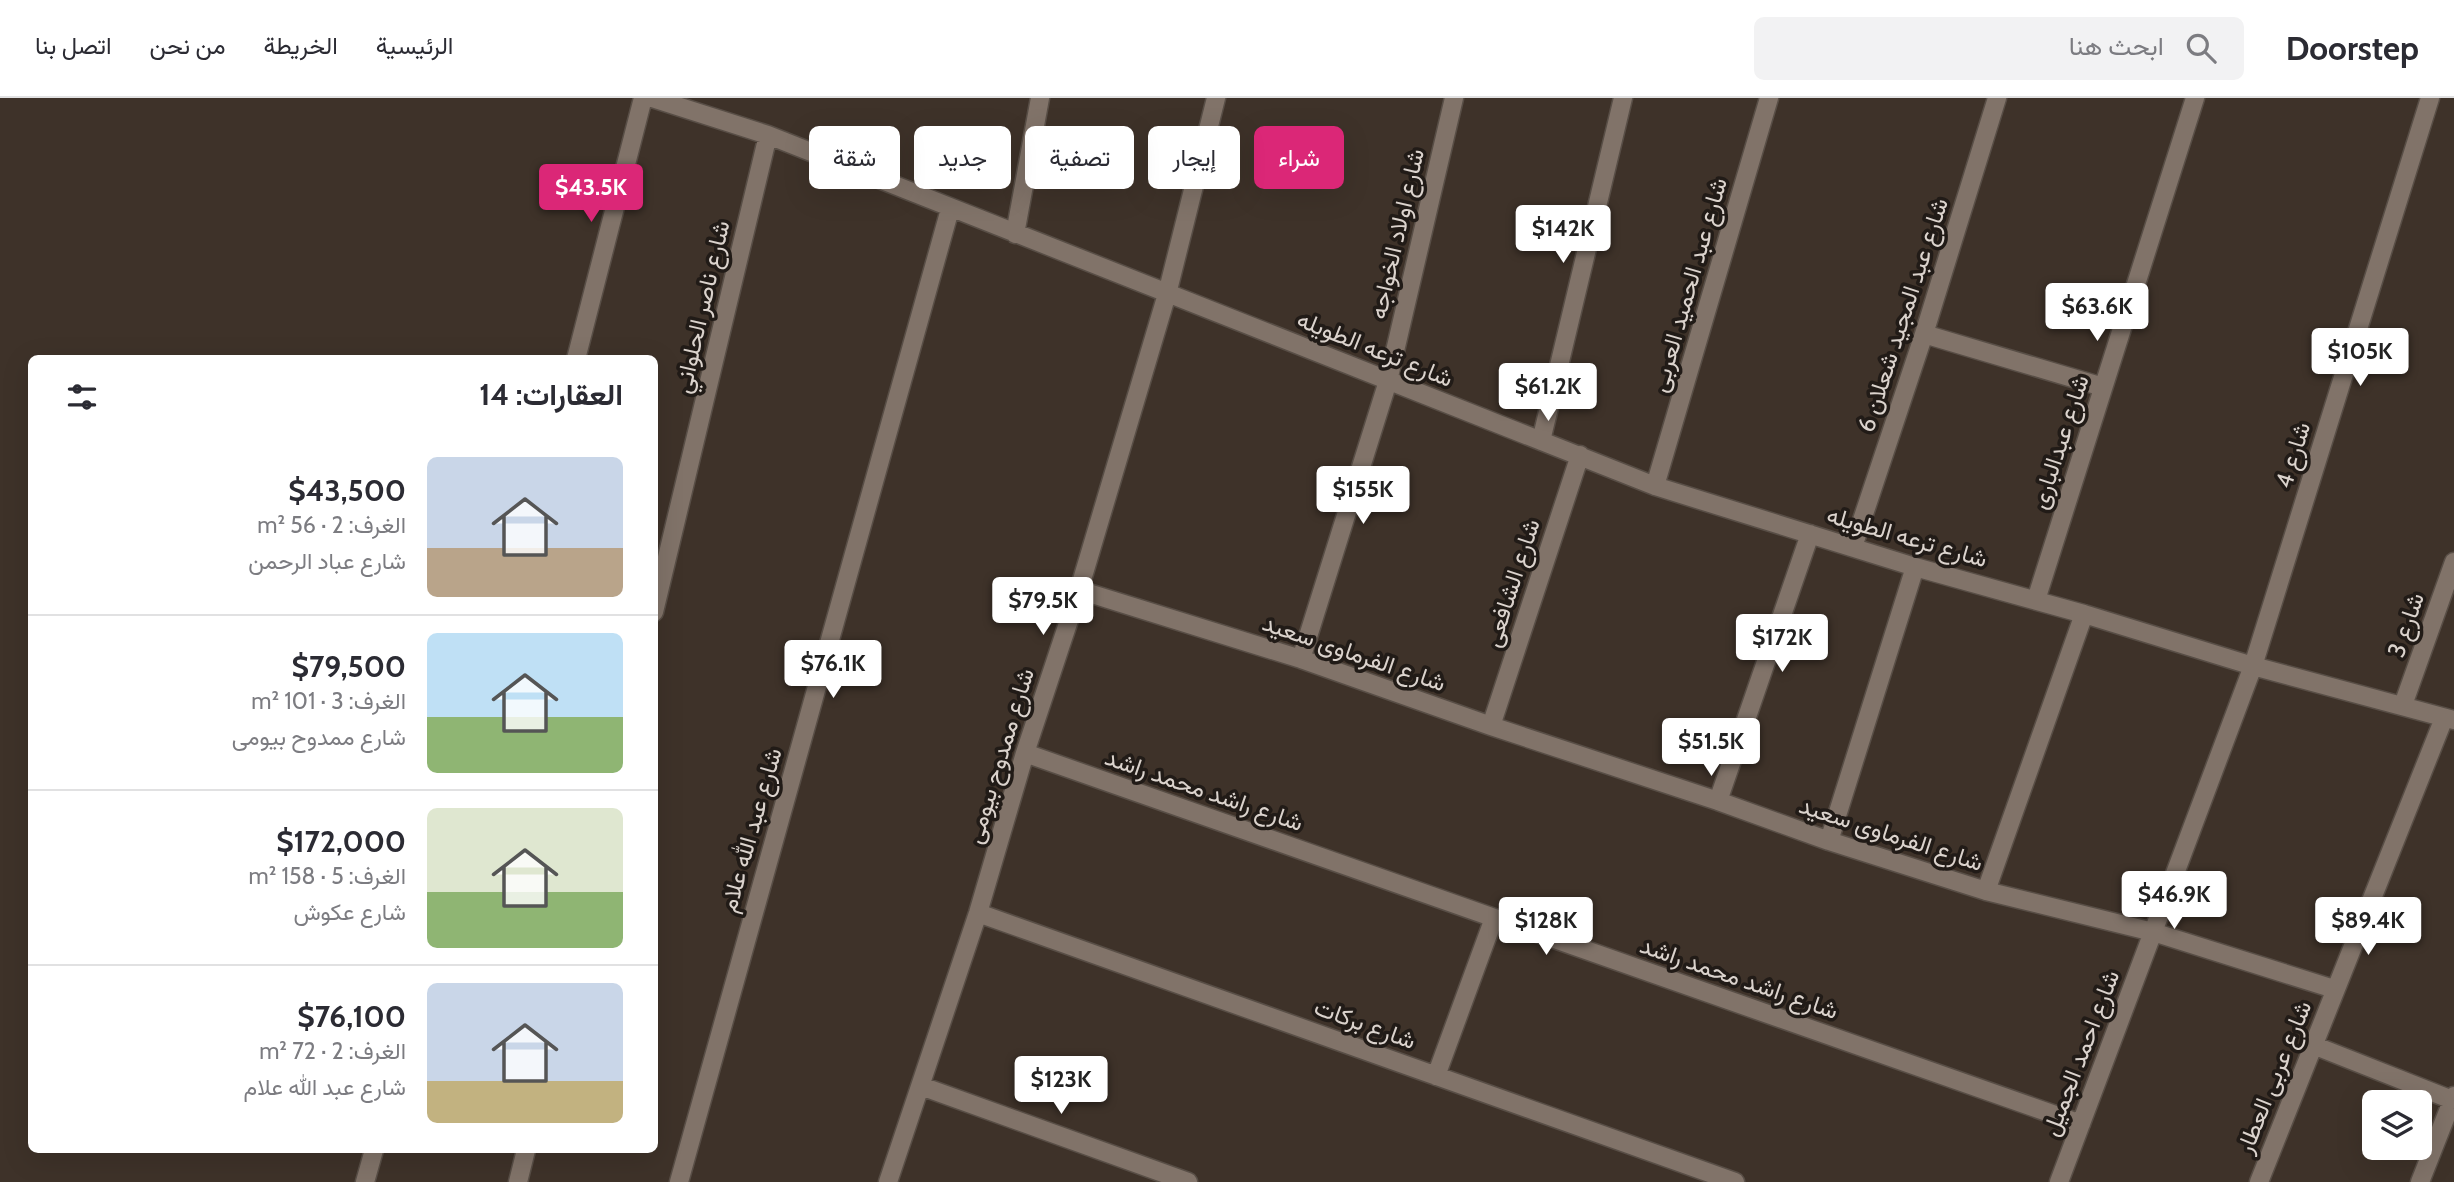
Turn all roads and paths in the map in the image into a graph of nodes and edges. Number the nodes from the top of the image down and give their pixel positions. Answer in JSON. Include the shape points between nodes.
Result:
{"nodes":[{"id":1,"x":643,"y":98,"type":"edge"},
{"id":2,"x":652,"y":98,"type":"edge"},
{"id":3,"x":1040,"y":98,"type":"edge"},
{"id":4,"x":1216,"y":98,"type":"edge"},
{"id":5,"x":1454,"y":98,"type":"edge"},
{"id":6,"x":1623,"y":98,"type":"edge"},
{"id":7,"x":1769,"y":98,"type":"edge"},
{"id":8,"x":1997,"y":98,"type":"edge"},
{"id":9,"x":2195,"y":98,"type":"edge"},
{"id":10,"x":2430,"y":98,"type":"edge"},
{"id":11,"x":768,"y":135,"type":"junction"},
{"id":12,"x":950,"y":209,"type":"junction"},
{"id":13,"x":1015,"y":234,"type":"junction"},
{"id":14,"x":1167,"y":294,"type":"junction"},
{"id":15,"x":1924,"y":334,"type":"junction"},
{"id":16,"x":577,"y":355,"type":"edge"},
{"id":17,"x":1388,"y":381,"type":"junction"},
{"id":18,"x":2104,"y":387,"type":"junction"},
{"id":19,"x":1541,"y":441,"type":"junction"},
{"id":20,"x":1580,"y":455,"type":"junction"},
{"id":21,"x":1656,"y":486,"type":"junction"},
{"id":22,"x":1810,"y":534,"type":"junction"},
{"id":23,"x":1853,"y":547,"type":"junction"},
{"id":24,"x":2454,"y":562,"type":"edge"},
{"id":25,"x":1915,"y":567,"type":"junction"},
{"id":26,"x":1079,"y":590,"type":"junction"},
{"id":27,"x":658,"y":595,"type":"edge"},
{"id":28,"x":2036,"y":600,"type":"junction"},
{"id":29,"x":2084,"y":614,"type":"junction"},
{"id":30,"x":1301,"y":659,"type":"junction"},
{"id":31,"x":2253,"y":666,"type":"junction"},
{"id":32,"x":2403,"y":705,"type":"junction"},
{"id":33,"x":2449,"y":719,"type":"edge"},
{"id":34,"x":1491,"y":726,"type":"junction"},
{"id":35,"x":1025,"y":753,"type":"junction"},
{"id":36,"x":1718,"y":801,"type":"junction"},
{"id":37,"x":1829,"y":841,"type":"junction"},
{"id":38,"x":1986,"y":891,"type":"junction"},
{"id":39,"x":978,"y":913,"type":"junction"},
{"id":40,"x":1494,"y":918,"type":"junction"},
{"id":41,"x":2153,"y":932,"type":"junction"},
{"id":42,"x":2334,"y":989,"type":"junction"},
{"id":43,"x":2314,"y":1045,"type":"junction"},
{"id":44,"x":1436,"y":1076,"type":"junction"},
{"id":45,"x":921,"y":1086,"type":"junction"},
{"id":46,"x":2453,"y":1098,"type":"edge"},
{"id":47,"x":2081,"y":1124,"type":"junction"},
{"id":48,"x":373,"y":1153,"type":"edge"},
{"id":49,"x":525,"y":1153,"type":"edge"},
{"id":50,"x":365,"y":1182,"type":"edge"},
{"id":51,"x":518,"y":1182,"type":"edge"},
{"id":52,"x":679,"y":1182,"type":"edge"},
{"id":53,"x":888,"y":1182,"type":"edge"},
{"id":54,"x":1188,"y":1182,"type":"edge"},
{"id":55,"x":1735,"y":1182,"type":"edge"},
{"id":56,"x":2059,"y":1182,"type":"edge"},
{"id":57,"x":2259,"y":1182,"type":"edge"},
{"id":58,"x":2420,"y":1182,"type":"edge"}],
"edges":[{"from":1,"to":16,"type":"street"},
{"from":2,"to":11,"type":"street","name":"شارع ترعه الطويله"},
{"from":3,"to":13,"type":"street"},
{"from":4,"to":14,"type":"street","name":"شارع ممدوح بيومى"},
{"from":5,"to":17,"type":"street","name":"شارع اولاد الخواجه"},
{"from":6,"to":19,"type":"street"},
{"from":7,"to":21,"type":"street","name":"شارع عبد الحميد العربى"},
{"from":8,"to":15,"type":"street","name":"شارع عبد المجيد شعلان 6"},
{"from":9,"to":18,"type":"street","name":"شارع عبدالبارى"},
{"from":10,"to":31,"type":"street","name":"شارع 4"},
{"from":11,"to":12,"type":"street","name":"شارع ترعه الطويله"},
{"from":11,"to":27,"type":"street","name":"شارع ناصر الحلواني"},
{"from":12,"to":13,"type":"street","name":"شارع ترعه الطويله"},
{"from":12,"to":52,"type":"street","name":"شارع عبد الله علام"},
{"from":13,"to":14,"type":"street","name":"شارع ترعه الطويله"},
{"from":14,"to":17,"type":"street","name":"شارع ترعه الطويله"},
{"from":14,"to":26,"type":"street","name":"شارع ممدوح بيومى"},
{"from":15,"to":18,"type":"street"},
{"from":15,"to":23,"type":"street","name":"شارع عبد المجيد شعلان 6"},
{"from":17,"to":19,"type":"street","name":"شارع ترعه الطويله"},
{"from":17,"to":30,"type":"street","name":"شارع اولاد الخواجه"},
{"from":18,"to":28,"type":"street","name":"شارع عبدالبارى"},
{"from":19,"to":20,"type":"street","name":"شارع ترعه الطويله"},
{"from":20,"to":21,"type":"street","name":"شارع ترعه الطويله"},
{"from":20,"to":34,"type":"street","name":"شارع الشافعى"},
{"from":21,"to":22,"type":"street","name":"شارع ترعه الطويله"},
{"from":22,"to":23,"type":"street","name":"شارع ترعه الطويله"},
{"from":22,"to":36,"type":"street"},
{"from":23,"to":25,"type":"street","name":"شارع ترعه الطويله"},
{"from":24,"to":32,"type":"street","name":"شارع 3"},
{"from":25,"to":28,"type":"street","name":"شارع ترعه الطويله"},
{"from":25,"to":37,"type":"street"},
{"from":26,"to":30,"type":"street","name":"شارع الفرماوى سعيد"},
{"from":26,"to":35,"type":"street","name":"شارع ممدوح بيومى"},
{"from":28,"to":29,"type":"street","name":"شارع ترعه الطويله"},
{"from":29,"to":31,"type":"street","name":"شارع ترعه الطويله"},
{"from":29,"to":38,"type":"street"},
{"from":30,"to":34,"type":"street","name":"شارع الفرماوى سعيد"},
{"from":31,"to":32,"type":"street","name":"شارع ترعه الطويله"},
{"from":31,"to":41,"type":"street","name":"شارع احمد الجميل"},
{"from":32,"to":33,"type":"street","name":"شارع ترعه الطويله"},
{"from":33,"to":42,"type":"street","name":"شارع عربى العطار"},
{"from":34,"to":36,"type":"street","name":"شارع الفرماوى سعيد"},
{"from":35,"to":39,"type":"street","name":"شارع ممدوح بيومى"},
{"from":35,"to":40,"type":"street","name":"شارع راشد محمد راشد"},
{"from":36,"to":37,"type":"street","name":"شارع الفرماوى سعيد"},
{"from":37,"to":38,"type":"street","name":"شارع الفرماوى سعيد"},
{"from":38,"to":41,"type":"street","name":"شارع الفرماوى سعيد"},
{"from":39,"to":44,"type":"street","name":"شارع بركات"},
{"from":39,"to":45,"type":"street","name":"شارع ممدوح بيومى"},
{"from":40,"to":44,"type":"street"},
{"from":40,"to":47,"type":"street","name":"شارع راشد محمد راشد"},
{"from":41,"to":42,"type":"street","name":"شارع الفرماوى سعيد"},
{"from":41,"to":47,"type":"street","name":"شارع احمد الجميل"},
{"from":42,"to":43,"type":"street","name":"شارع عربى العطار"},
{"from":43,"to":46,"type":"street"},
{"from":43,"to":57,"type":"street","name":"شارع عربى العطار"},
{"from":44,"to":55,"type":"street","name":"شارع بركات"},
{"from":45,"to":53,"type":"street","name":"شارع ممدوح بيومى"},
{"from":45,"to":54,"type":"street"},
{"from":46,"to":58,"type":"street"},
{"from":47,"to":56,"type":"street","name":"شارع احمد الجميل"},
{"from":48,"to":50,"type":"street"},
{"from":49,"to":51,"type":"street"}]}
